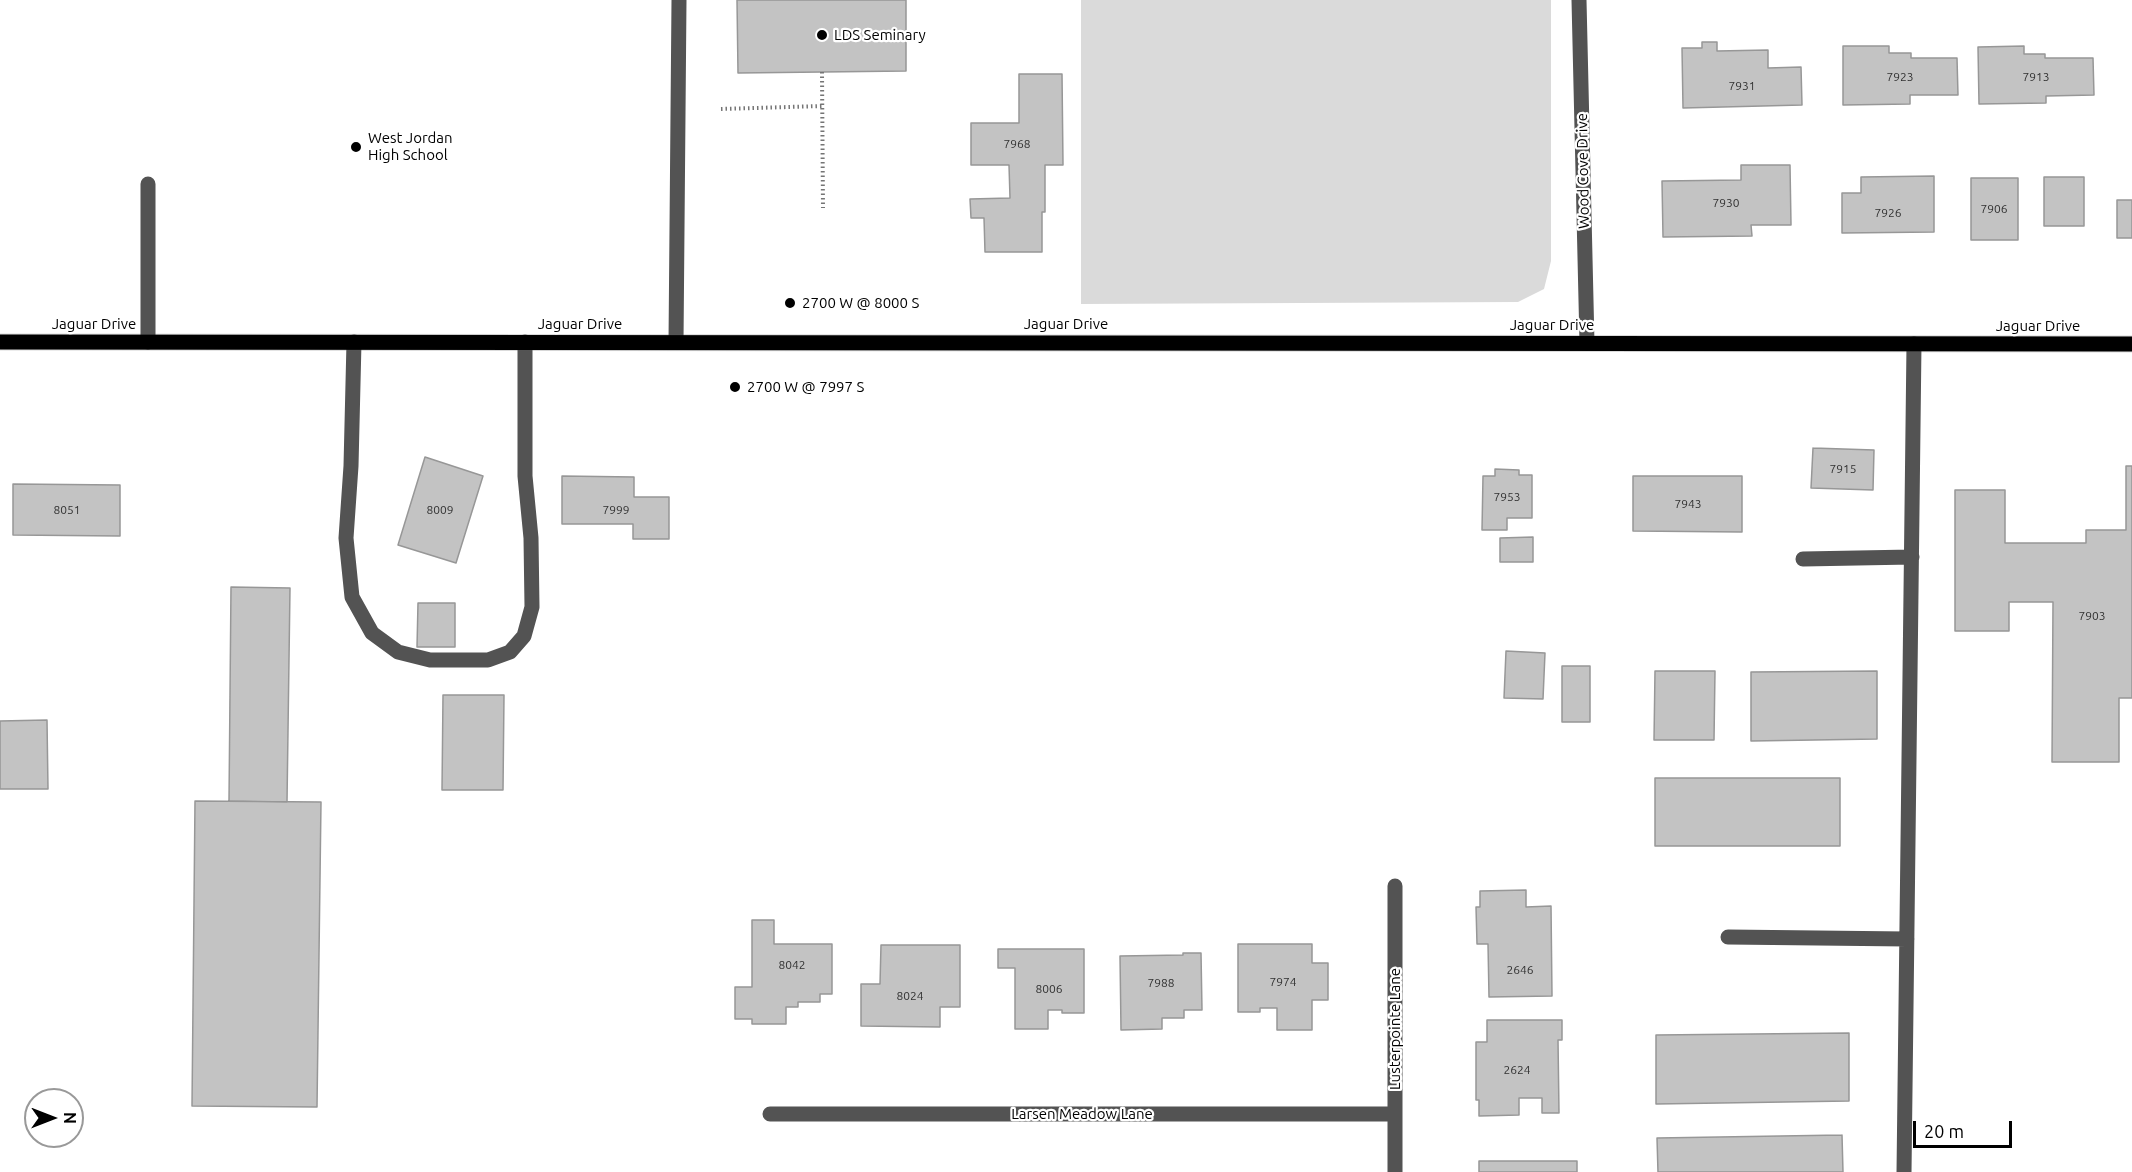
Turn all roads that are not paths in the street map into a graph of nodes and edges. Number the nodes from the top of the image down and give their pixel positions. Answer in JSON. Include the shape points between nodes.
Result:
{"nodes":[{"id":1,"x":679,"y":0,"type":"edge"},
{"id":2,"x":1579,"y":0,"type":"edge"},
{"id":3,"x":148,"y":184,"type":"dead end"},
{"id":4,"x":0,"y":342,"type":"edge"},
{"id":5,"x":148,"y":342,"type":"junction"},
{"id":6,"x":354,"y":342,"type":"junction"},
{"id":7,"x":525,"y":342,"type":"junction"},
{"id":8,"x":676,"y":342,"type":"junction"},
{"id":9,"x":1587,"y":343,"type":"junction"},
{"id":10,"x":1914,"y":344,"type":"junction"},
{"id":11,"x":2132,"y":344,"type":"edge"},
{"id":12,"x":1912,"y":557,"type":"junction"},
{"id":13,"x":1803,"y":559,"type":"dead end"},
{"id":14,"x":1395,"y":886,"type":"dead end"},
{"id":15,"x":1728,"y":937,"type":"dead end"},
{"id":16,"x":1907,"y":939,"type":"junction"},
{"id":17,"x":770,"y":1114,"type":"dead end"},
{"id":18,"x":1394,"y":1114,"type":"junction"},
{"id":19,"x":1395,"y":1172,"type":"edge"},
{"id":20,"x":1904,"y":1172,"type":"edge"}],
"edges":[{"from":1,"to":8,"type":"street"},
{"from":2,"to":9,"type":"street","name":"Wood Cove Drive"},
{"from":3,"to":5,"type":"street"},
{"from":4,"to":5,"type":"main road","name":"Jaguar Drive"},
{"from":5,"to":6,"type":"main road","name":"Jaguar Drive"},
{"from":6,"to":7,"type":"main road","name":"Jaguar Drive"},
{"from":6,"to":7,"type":"street","via":[[346,538],[352,597],[372,633],[398,652],[430,660],[488,660],[510,652],[524,636],[532,608],[525,476]]},
{"from":7,"to":8,"type":"main road","name":"Jaguar Drive"},
{"from":8,"to":9,"type":"main road","name":"Jaguar Drive"},
{"from":9,"to":10,"type":"main road","name":"Jaguar Drive"},
{"from":10,"to":11,"type":"main road","name":"Jaguar Drive"},
{"from":10,"to":12,"type":"street"},
{"from":12,"to":13,"type":"street"},
{"from":12,"to":16,"type":"street"},
{"from":14,"to":18,"type":"street","name":"Lusterpointe Lane"},
{"from":15,"to":16,"type":"street"},
{"from":16,"to":20,"type":"street"},
{"from":17,"to":18,"type":"street","name":"Larsen Meadow Lane"},
{"from":18,"to":19,"type":"street","name":"Lusterpointe Lane"}]}
